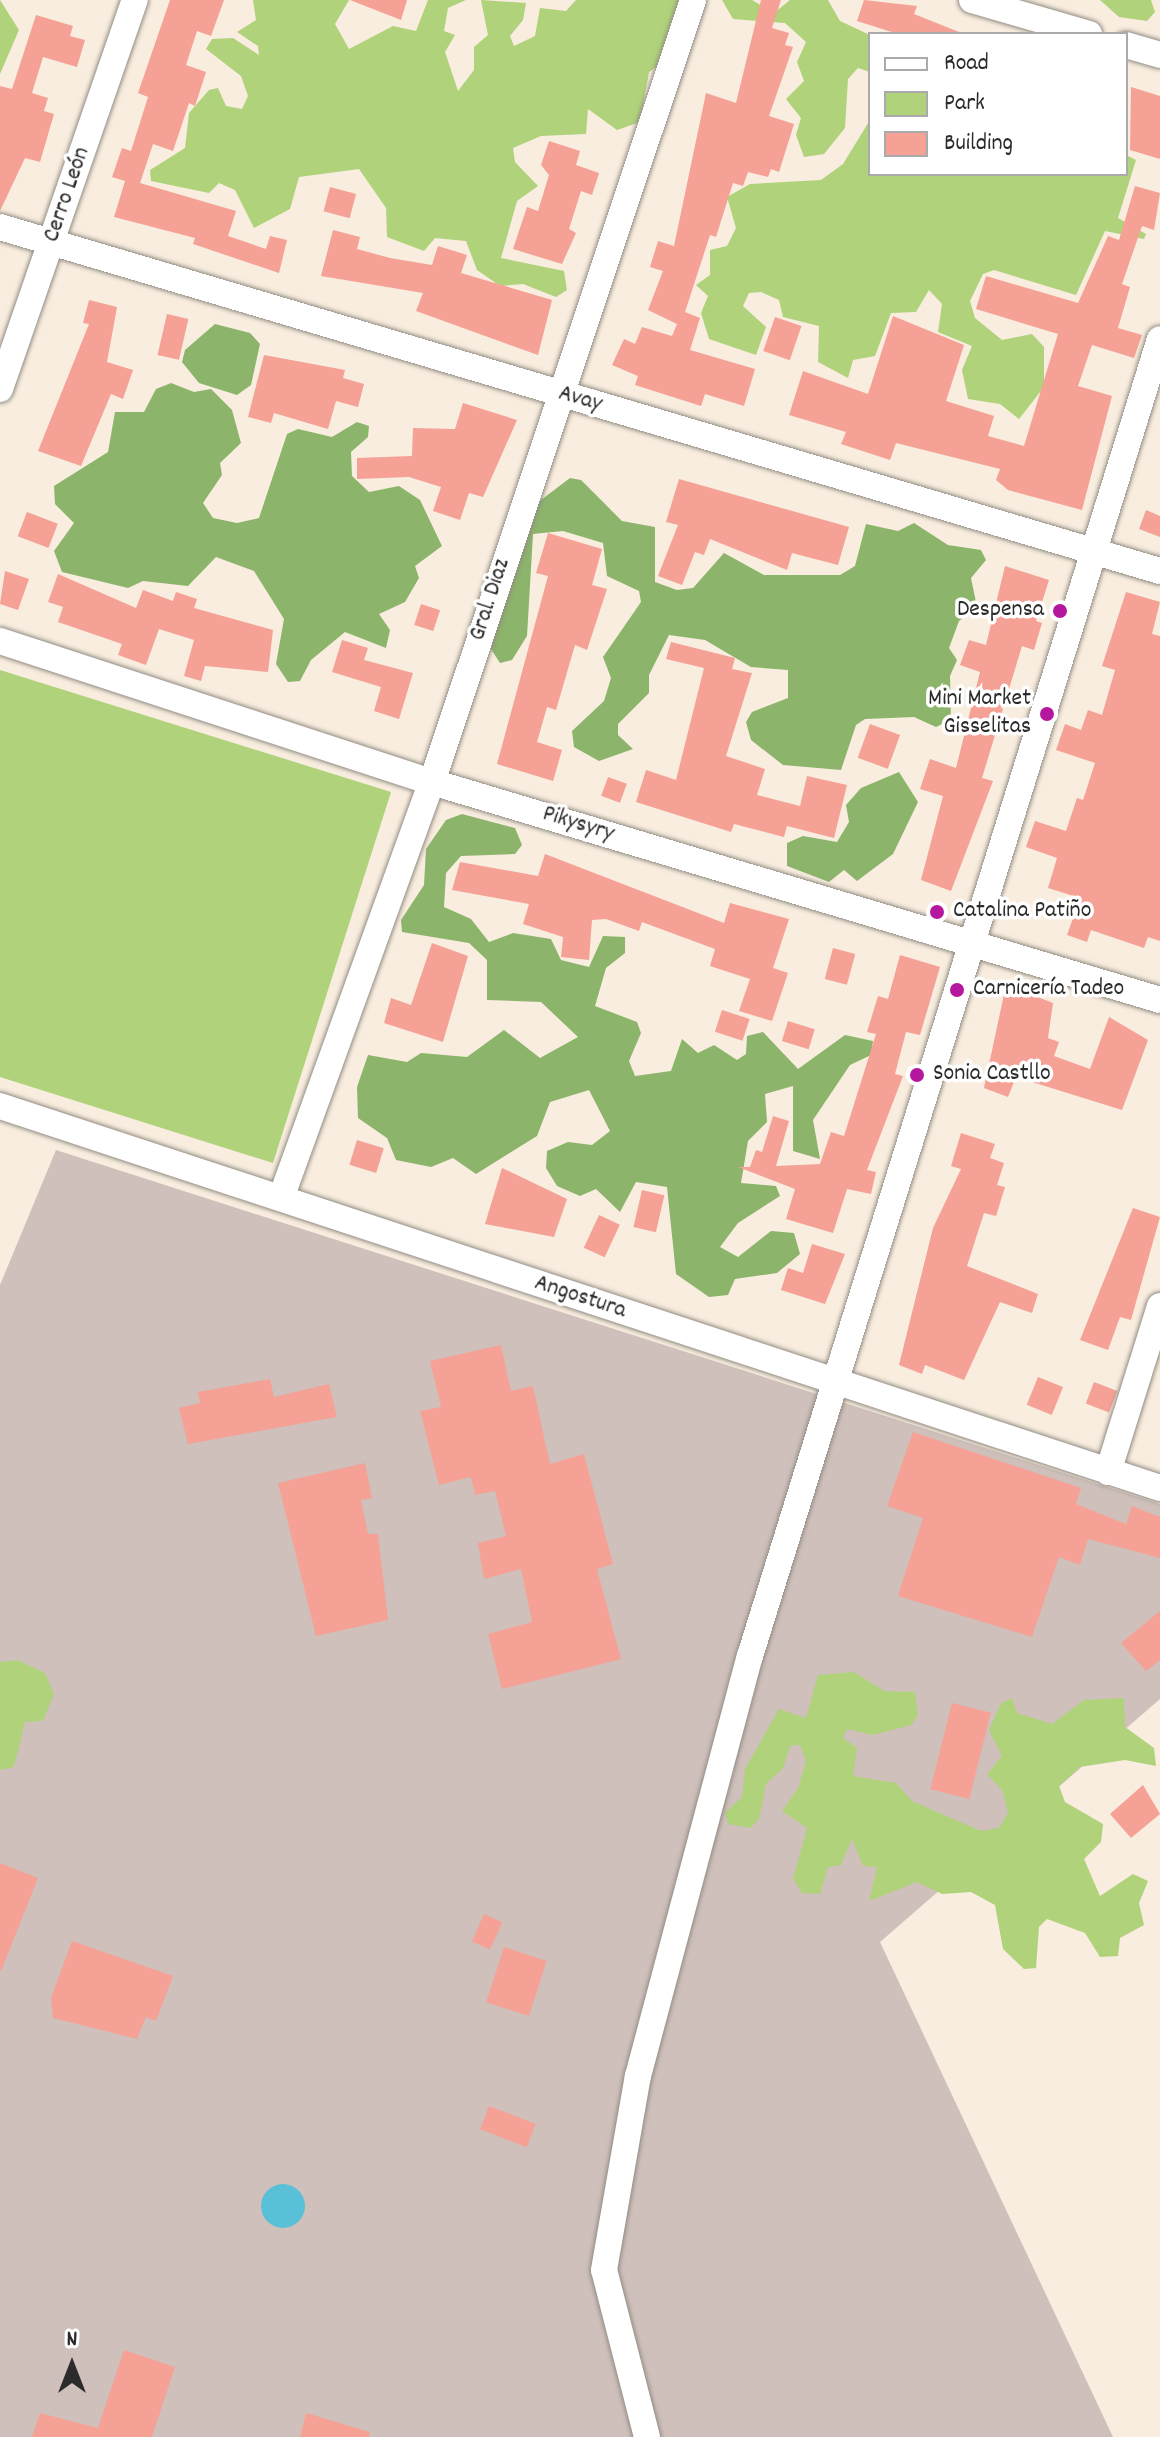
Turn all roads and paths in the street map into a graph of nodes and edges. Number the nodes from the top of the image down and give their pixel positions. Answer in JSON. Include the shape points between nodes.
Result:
{"nodes":[{"id":1,"x":135,"y":0,"type":"edge"},
{"id":2,"x":693,"y":0,"type":"edge"},
{"id":3,"x":972,"y":0,"type":"edge"},
{"id":4,"x":1082,"y":32,"type":"edge"},
{"id":5,"x":1128,"y":46,"type":"edge"},
{"id":6,"x":1160,"y":55,"type":"edge"},
{"id":7,"x":0,"y":227,"type":"edge"},
{"id":8,"x":51,"y":243,"type":"junction"},
{"id":9,"x":1160,"y":339,"type":"edge"},
{"id":10,"x":0,"y":389,"type":"edge"},
{"id":11,"x":558,"y":393,"type":"junction"},
{"id":12,"x":1092,"y":550,"type":"junction"},
{"id":13,"x":1160,"y":571,"type":"edge"},
{"id":14,"x":0,"y":641,"type":"edge"},
{"id":15,"x":432,"y":782,"type":"junction"},
{"id":16,"x":972,"y":942,"type":"junction"},
{"id":17,"x":1160,"y":1000,"type":"edge"},
{"id":18,"x":0,"y":1106,"type":"edge"},
{"id":19,"x":281,"y":1198,"type":"junction"},
{"id":20,"x":1160,"y":1306,"type":"edge"},
{"id":21,"x":839,"y":1384,"type":"junction"},
{"id":22,"x":1108,"y":1472,"type":"junction"},
{"id":23,"x":1160,"y":1488,"type":"edge"},
{"id":24,"x":647,"y":2437,"type":"edge"}],
"edges":[{"from":1,"to":8,"type":"street","name":"Cerro León"},
{"from":2,"to":11,"type":"street","name":"Gral. Diaz"},
{"from":3,"to":4,"type":"street"},
{"from":5,"to":6,"type":"street"},
{"from":7,"to":8,"type":"street","name":"Avay"},
{"from":8,"to":10,"type":"street","name":"Cerro León"},
{"from":8,"to":11,"type":"street","name":"Avay"},
{"from":9,"to":12,"type":"street"},
{"from":11,"to":12,"type":"street","name":"Avay"},
{"from":11,"to":15,"type":"street","name":"Gral. Diaz"},
{"from":12,"to":13,"type":"street","name":"Avay"},
{"from":12,"to":16,"type":"street"},
{"from":14,"to":15,"type":"street","name":"Pikysyry"},
{"from":15,"to":16,"type":"street","name":"Pikysyry"},
{"from":15,"to":19,"type":"street","name":"Gral. Diaz"},
{"from":16,"to":17,"type":"street","name":"Pikysyry"},
{"from":16,"to":21,"type":"street"},
{"from":18,"to":19,"type":"street","name":"Angostura"},
{"from":19,"to":21,"type":"street","name":"Angostura"},
{"from":20,"to":22,"type":"street"},
{"from":21,"to":22,"type":"street","name":"Angostura"},
{"from":21,"to":24,"type":"street","via":[[750,1656],[618,2172],[604,2270]]},
{"from":22,"to":23,"type":"street","name":"Angostura"}]}
